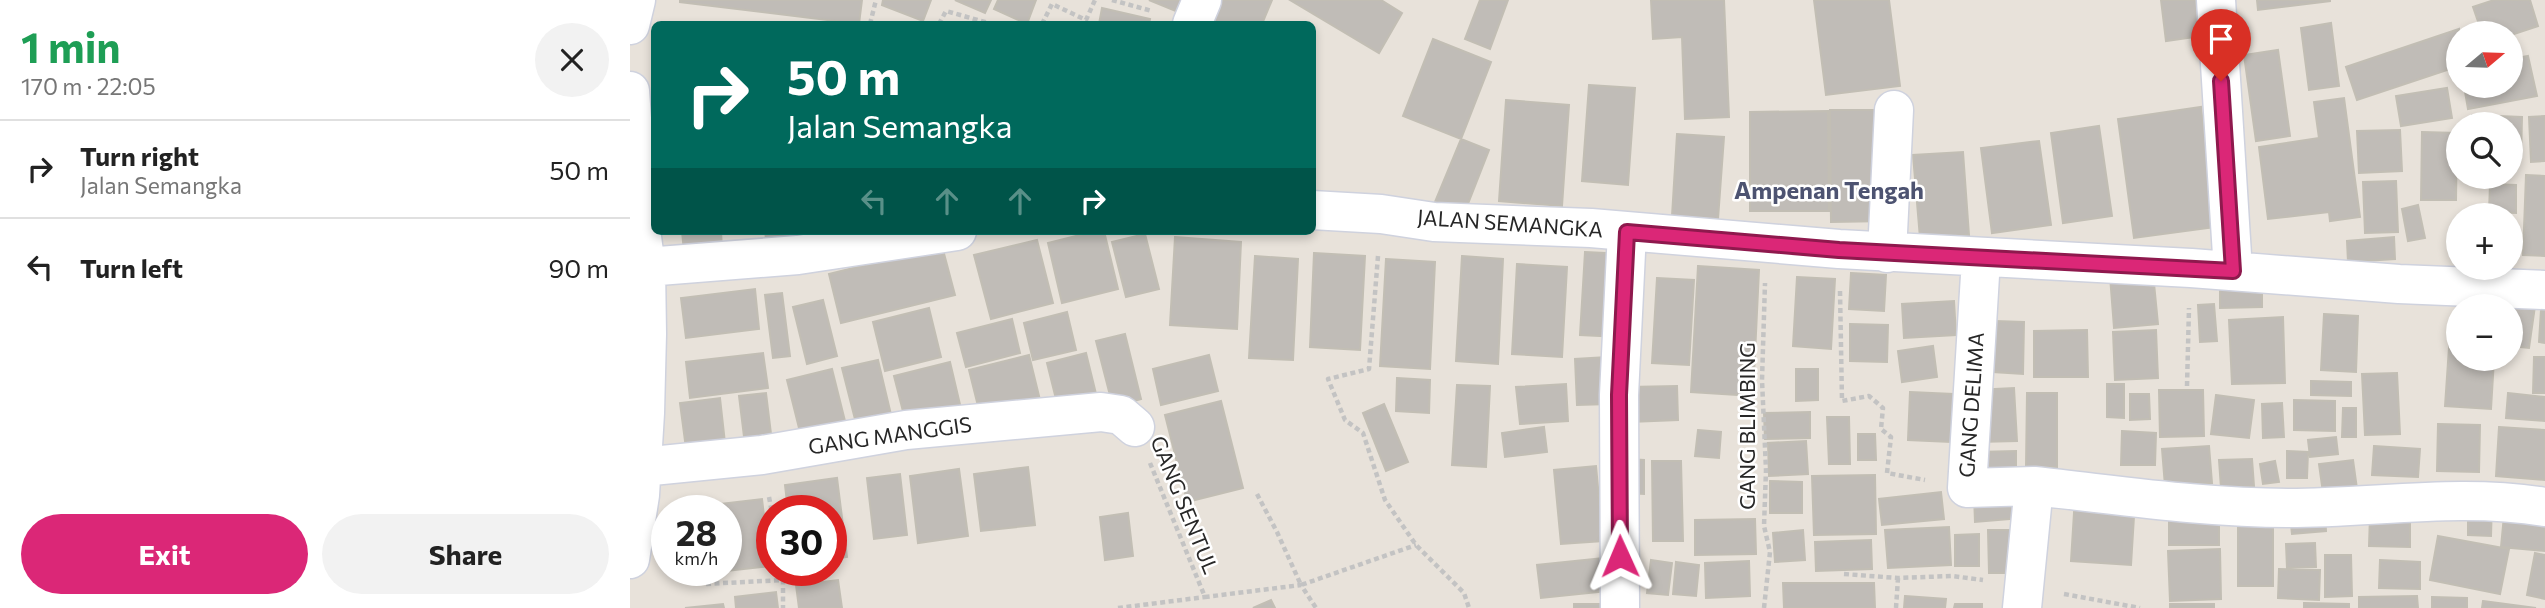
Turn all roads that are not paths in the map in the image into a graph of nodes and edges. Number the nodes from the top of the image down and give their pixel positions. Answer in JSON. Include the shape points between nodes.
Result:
{"nodes":[{"id":1,"x":636,"y":0,"type":"edge"},
{"id":2,"x":1202,"y":0,"type":"edge"},
{"id":3,"x":2216,"y":0,"type":"edge"},
{"id":4,"x":1193,"y":21,"type":"edge"},
{"id":5,"x":630,"y":25,"type":"edge"},
{"id":6,"x":630,"y":91,"type":"edge"},
{"id":7,"x":1894,"y":110,"type":"dead end"},
{"id":8,"x":1316,"y":210,"type":"edge"},
{"id":9,"x":1627,"y":232,"type":"junction"},
{"id":10,"x":932,"y":235,"type":"edge"},
{"id":11,"x":1887,"y":253,"type":"junction"},
{"id":12,"x":1981,"y":259,"type":"junction"},
{"id":13,"x":646,"y":267,"type":"junction"},
{"id":14,"x":2233,"y":271,"type":"junction"},
{"id":15,"x":2545,"y":290,"type":"edge"},
{"id":16,"x":1135,"y":426,"type":"road end"},
{"id":17,"x":642,"y":467,"type":"junction"},
{"id":18,"x":2034,"y":486,"type":"junction"},
{"id":19,"x":2545,"y":507,"type":"edge"},
{"id":20,"x":630,"y":559,"type":"edge"},
{"id":21,"x":1620,"y":608,"type":"edge"},
{"id":22,"x":2022,"y":608,"type":"edge"}],
"edges":[{"from":1,"to":5,"type":"street"},
{"from":2,"to":4,"type":"street"},
{"from":3,"to":14,"type":"street"},
{"from":6,"to":13,"type":"street"},
{"from":7,"to":11,"type":"street"},
{"from":8,"to":9,"type":"street","name":"JALAN SEMANGKA","via":[[1434,222]]},
{"from":9,"to":11,"type":"street","name":"JALAN SEMANGKA"},
{"from":9,"to":21,"type":"street","via":[[1619,395]]},
{"from":10,"to":13,"type":"street","via":[[798,256]]},
{"from":11,"to":12,"type":"street","name":"JALAN SEMANGKA"},
{"from":12,"to":14,"type":"street","name":"JALAN SEMANGKA"},
{"from":12,"to":18,"type":"street","name":"GANG DELIMA","via":[[1967,488]]},
{"from":13,"to":17,"type":"street"},
{"from":14,"to":15,"type":"street","name":"JALAN SEMANGKA"},
{"from":16,"to":17,"type":"street","name":"GANG MANGGIS","via":[[1121,415],[1101,412],[906,430],[762,455]]},
{"from":17,"to":20,"type":"street"},
{"from":18,"to":19,"type":"street","via":[[2290,508],[2480,500]]},
{"from":18,"to":22,"type":"street"}]}
